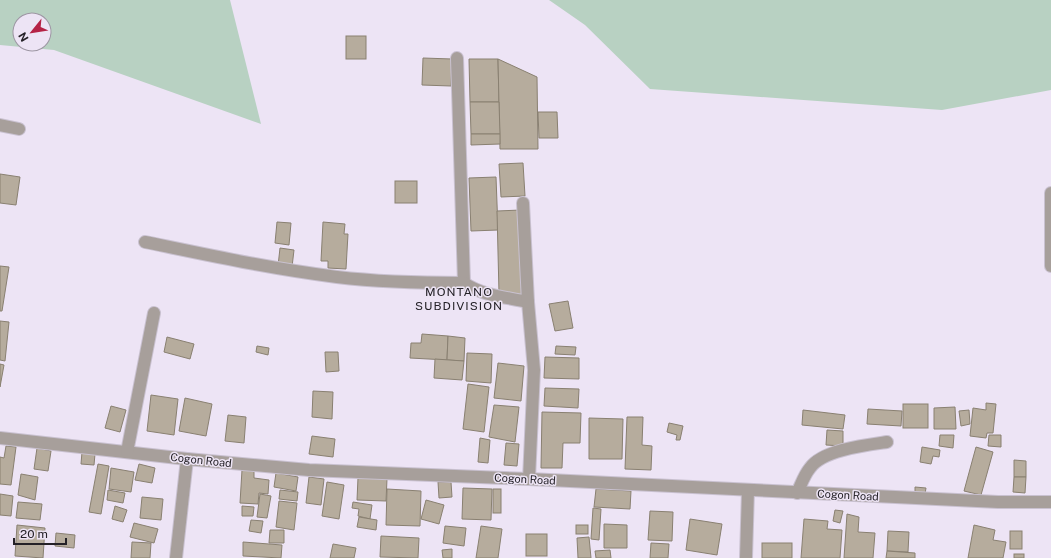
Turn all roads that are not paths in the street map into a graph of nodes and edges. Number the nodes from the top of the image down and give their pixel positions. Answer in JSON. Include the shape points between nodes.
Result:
{"nodes":[{"id":1,"x":457,"y":58,"type":"dead end"},
{"id":2,"x":0,"y":126,"type":"edge"},
{"id":3,"x":19,"y":129,"type":"dead end"},
{"id":4,"x":1051,"y":194,"type":"edge"},
{"id":5,"x":524,"y":203,"type":"dead end"},
{"id":6,"x":145,"y":242,"type":"dead end"},
{"id":7,"x":1051,"y":266,"type":"edge"},
{"id":8,"x":464,"y":283,"type":"junction"},
{"id":9,"x":528,"y":302,"type":"junction"},
{"id":10,"x":154,"y":313,"type":"dead end"},
{"id":11,"x":0,"y":438,"type":"edge"},
{"id":12,"x":887,"y":442,"type":"dead end"},
{"id":13,"x":127,"y":452,"type":"junction"},
{"id":14,"x":187,"y":459,"type":"junction"},
{"id":15,"x":529,"y":479,"type":"junction"},
{"id":16,"x":748,"y":490,"type":"junction"},
{"id":17,"x":797,"y":493,"type":"junction"},
{"id":18,"x":1051,"y":502,"type":"edge"},
{"id":19,"x":176,"y":558,"type":"edge"},
{"id":20,"x":746,"y":558,"type":"edge"}],
"edges":[{"from":1,"to":8,"type":"street"},
{"from":2,"to":3,"type":"street"},
{"from":4,"to":7,"type":"street"},
{"from":5,"to":9,"type":"street"},
{"from":6,"to":8,"type":"street","via":[[337,277],[406,283]]},
{"from":8,"to":9,"type":"street","via":[[491,295]]},
{"from":9,"to":15,"type":"street","via":[[534,370]]},
{"from":10,"to":13,"type":"street"},
{"from":11,"to":13,"type":"street","name":"Cogon Road"},
{"from":12,"to":17,"type":"street","via":[[851,447],[819,458],[810,468]]},
{"from":13,"to":14,"type":"street","name":"Cogon Road"},
{"from":14,"to":15,"type":"street","name":"Cogon Road","via":[[309,470]]},
{"from":14,"to":19,"type":"street"},
{"from":15,"to":16,"type":"street","name":"Cogon Road"},
{"from":16,"to":17,"type":"street","name":"Cogon Road"},
{"from":16,"to":20,"type":"street"},
{"from":17,"to":18,"type":"street","name":"Cogon Road"}]}
